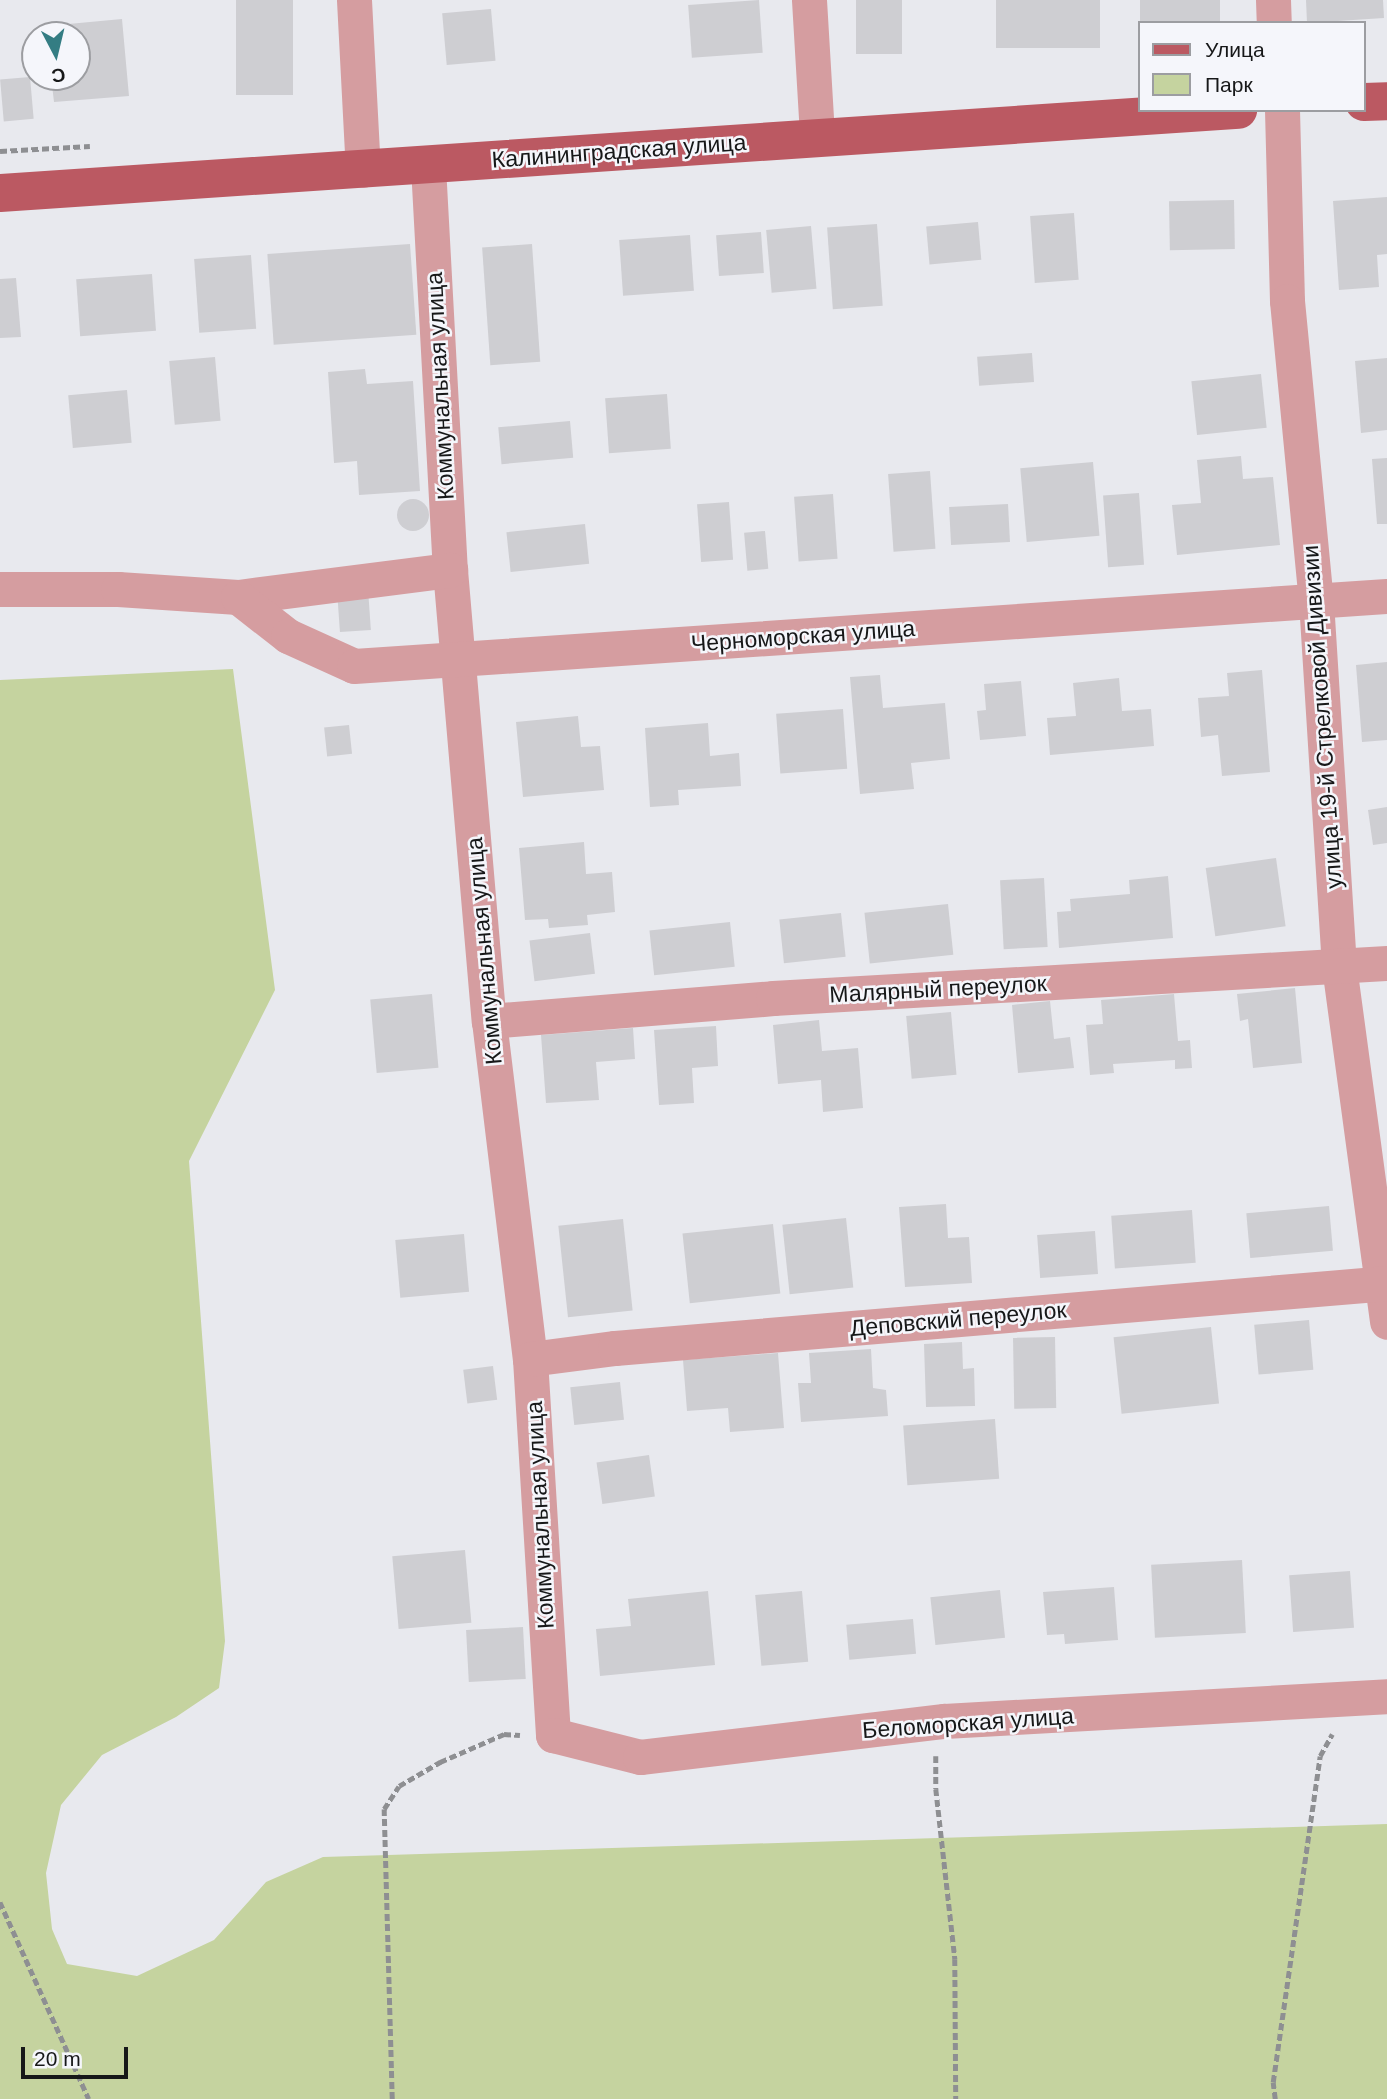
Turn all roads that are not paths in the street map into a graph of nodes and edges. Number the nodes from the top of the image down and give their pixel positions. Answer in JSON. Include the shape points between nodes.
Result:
{"nodes":[{"id":1,"x":354,"y":0,"type":"edge"},
{"id":2,"x":809,"y":0,"type":"edge"},
{"id":3,"x":1273,"y":0,"type":"edge"},
{"id":4,"x":1274,"y":21,"type":"edge"},
{"id":5,"x":1387,"y":101,"type":"edge"},
{"id":6,"x":1366,"y":102,"type":"edge"},
{"id":7,"x":1206,"y":112,"type":"edge"},
{"id":8,"x":1282,"y":112,"type":"edge"},
{"id":9,"x":817,"y":136,"type":"junction"},
{"id":10,"x":428,"y":166,"type":"junction"},
{"id":11,"x":363,"y":170,"type":"junction"},
{"id":12,"x":0,"y":193,"type":"edge"},
{"id":13,"x":450,"y":570,"type":"junction"},
{"id":14,"x":0,"y":589,"type":"edge"},
{"id":15,"x":1387,"y":596,"type":"edge"},
{"id":16,"x":238,"y":597,"type":"junction"},
{"id":17,"x":1315,"y":601,"type":"junction"},
{"id":18,"x":459,"y":659,"type":"junction"},
{"id":19,"x":1387,"y":963,"type":"edge"},
{"id":20,"x":1339,"y":966,"type":"junction"},
{"id":21,"x":489,"y":1021,"type":"junction"},
{"id":22,"x":1385,"y":1283,"type":"edge"},
{"id":23,"x":1387,"y":1322,"type":"edge"},
{"id":24,"x":530,"y":1359,"type":"junction"},
{"id":25,"x":1387,"y":1696,"type":"edge"},
{"id":26,"x":553,"y":1735,"type":"joint"}],
"edges":[{"from":1,"to":11,"type":"street"},
{"from":2,"to":9,"type":"street"},
{"from":3,"to":4,"type":"street"},
{"from":5,"to":6,"type":"main road"},
{"from":7,"to":9,"type":"main road","name":"Калининградская улица"},
{"from":8,"to":17,"type":"street","name":"улица 19-й Стрелковой Дивизии","via":[[1287,301]]},
{"from":9,"to":10,"type":"main road","name":"Калининградская улица"},
{"from":10,"to":11,"type":"main road","name":"Калининградская улица"},
{"from":10,"to":13,"type":"street","name":"Коммунальная улица"},
{"from":11,"to":12,"type":"main road","name":"Калининградская улица"},
{"from":13,"to":16,"type":"street"},
{"from":13,"to":18,"type":"street","name":"Коммунальная улица"},
{"from":14,"to":16,"type":"street","via":[[118,589]]},
{"from":15,"to":17,"type":"street","name":"Черноморская улица"},
{"from":16,"to":18,"type":"street","name":"Черноморская улица","via":[[288,636],[354,666]]},
{"from":17,"to":18,"type":"street","name":"Черноморская улица"},
{"from":17,"to":20,"type":"street","name":"улица 19-й Стрелковой Дивизии"},
{"from":18,"to":21,"type":"street","name":"Коммунальная улица"},
{"from":19,"to":20,"type":"street","name":"Малярный переулок"},
{"from":20,"to":21,"type":"street","name":"Малярный переулок","via":[[773,998]]},
{"from":20,"to":22,"type":"street","name":"улица 19-й Стрелковой Дивизии"},
{"from":21,"to":24,"type":"street","name":"Коммунальная улица"},
{"from":22,"to":23,"type":"street","name":"улица 19-й Стрелковой Дивизии"},
{"from":22,"to":24,"type":"street","name":"Деповский переулок"},
{"from":24,"to":26,"type":"street","name":"Коммунальная улица"},
{"from":25,"to":26,"type":"street","name":"Беломорская улица","via":[[944,1721],[640,1757]]}]}
